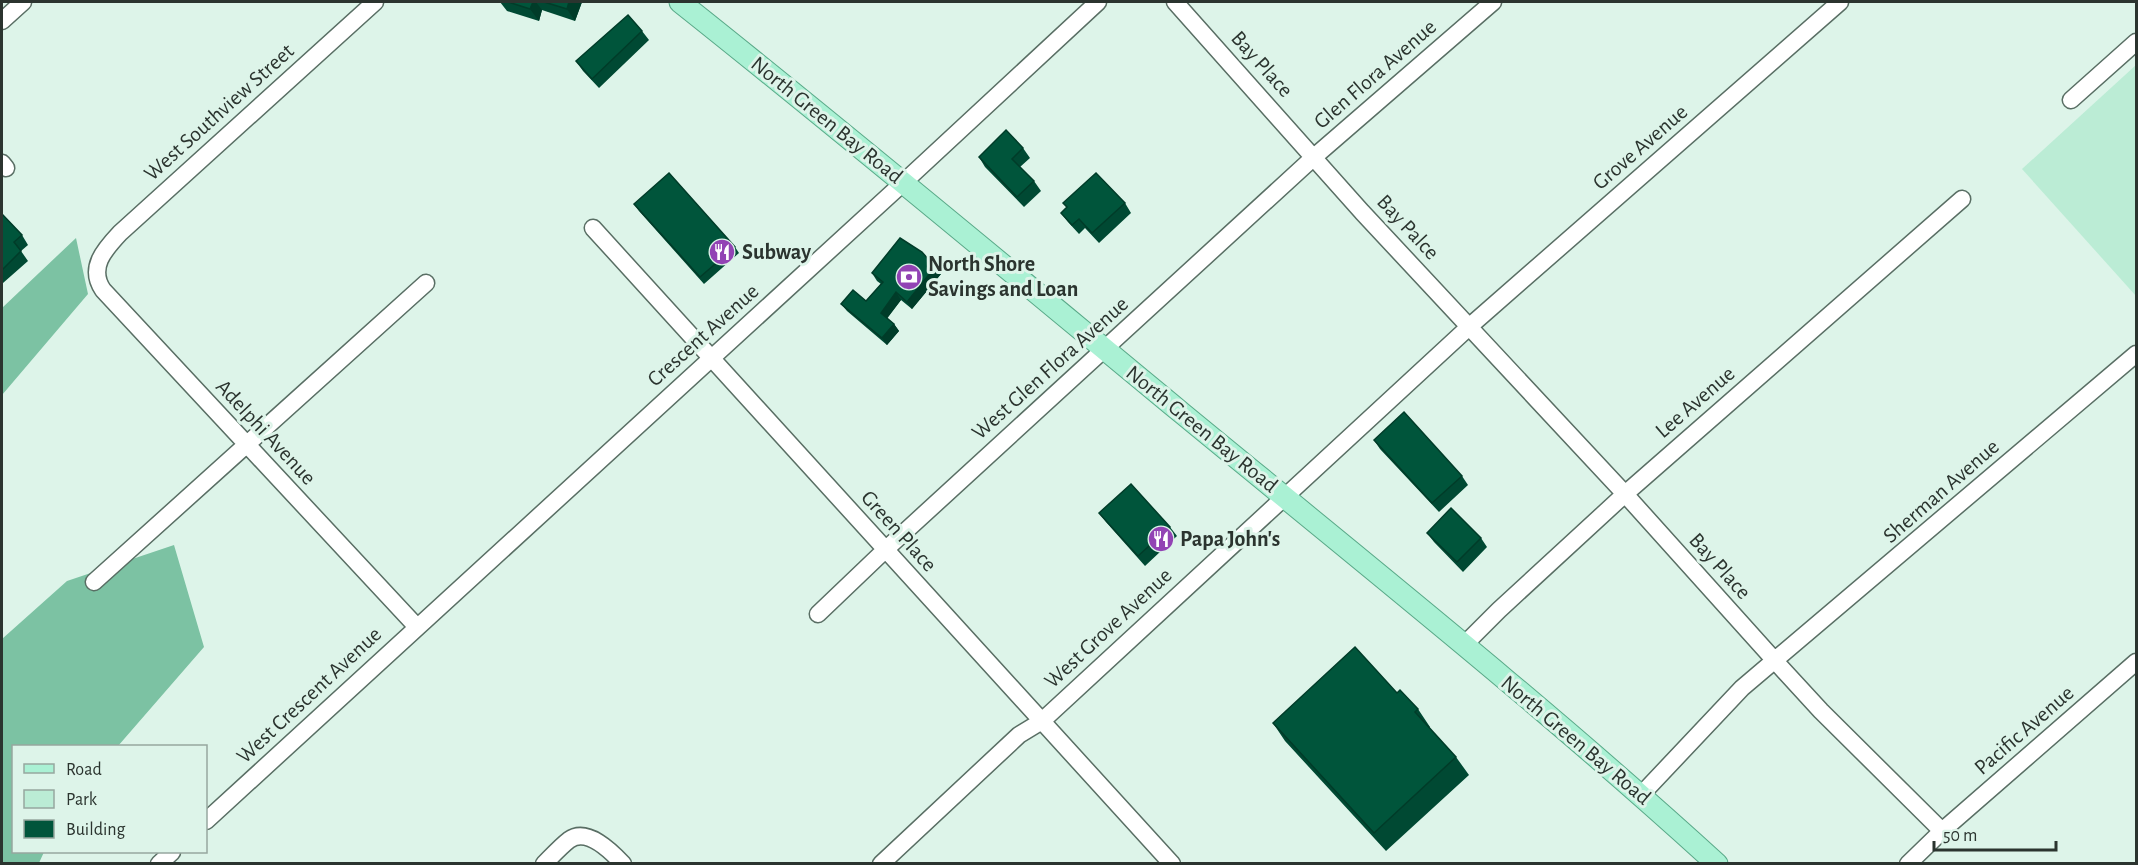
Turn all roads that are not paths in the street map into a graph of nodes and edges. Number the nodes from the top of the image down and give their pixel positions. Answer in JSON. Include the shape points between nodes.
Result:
{"nodes":[{"id":1,"x":23,"y":2,"type":"edge"},
{"id":2,"x":375,"y":2,"type":"edge"},
{"id":3,"x":681,"y":2,"type":"edge"},
{"id":4,"x":1098,"y":2,"type":"edge"},
{"id":5,"x":1175,"y":2,"type":"edge"},
{"id":6,"x":1493,"y":2,"type":"edge"},
{"id":7,"x":1840,"y":2,"type":"edge"},
{"id":8,"x":2,"y":21,"type":"edge"},
{"id":9,"x":2136,"y":42,"type":"edge"},
{"id":10,"x":2071,"y":100,"type":"dead end"},
{"id":11,"x":1314,"y":157,"type":"junction"},
{"id":12,"x":904,"y":182,"type":"junction"},
{"id":13,"x":1962,"y":198,"type":"dead end"},
{"id":14,"x":593,"y":228,"type":"dead end"},
{"id":15,"x":99,"y":261,"type":"joint"},
{"id":16,"x":426,"y":283,"type":"dead end"},
{"id":17,"x":1470,"y":326,"type":"junction"},
{"id":18,"x":1105,"y":349,"type":"junction"},
{"id":19,"x":2136,"y":354,"type":"edge"},
{"id":20,"x":711,"y":358,"type":"junction"},
{"id":21,"x":247,"y":444,"type":"junction"},
{"id":22,"x":1625,"y":494,"type":"junction"},
{"id":23,"x":1284,"y":496,"type":"junction"},
{"id":24,"x":885,"y":550,"type":"junction"},
{"id":25,"x":94,"y":582,"type":"dead end"},
{"id":26,"x":818,"y":614,"type":"dead end"},
{"id":27,"x":417,"y":627,"type":"junction"},
{"id":28,"x":1464,"y":645,"type":"junction"},
{"id":29,"x":1776,"y":662,"type":"junction"},
{"id":30,"x":2136,"y":662,"type":"edge"},
{"id":31,"x":1042,"y":721,"type":"junction"},
{"id":32,"x":1641,"y":795,"type":"junction"},
{"id":33,"x":207,"y":819,"type":"edge"},
{"id":34,"x":1942,"y":831,"type":"junction"},
{"id":35,"x":171,"y":853,"type":"edge"},
{"id":36,"x":159,"y":864,"type":"edge"},
{"id":37,"x":544,"y":864,"type":"edge"},
{"id":38,"x":623,"y":864,"type":"edge"},
{"id":39,"x":880,"y":864,"type":"edge"},
{"id":40,"x":1172,"y":864,"type":"edge"},
{"id":41,"x":1717,"y":864,"type":"edge"},
{"id":42,"x":1908,"y":864,"type":"edge"}],
"edges":[{"from":1,"to":8,"type":"street"},
{"from":2,"to":15,"type":"street","name":"West Southview Street","via":[[120,233]]},
{"from":3,"to":12,"type":"main road","name":"North Green Bay Road"},
{"from":4,"to":12,"type":"street","name":"Crescent Avenue"},
{"from":5,"to":11,"type":"street","name":"Bay Place"},
{"from":6,"to":11,"type":"street","name":"Glen Flora Avenue"},
{"from":7,"to":17,"type":"street","name":"Grove Avenue"},
{"from":9,"to":10,"type":"street"},
{"from":11,"to":17,"type":"street","name":"Bay Palce"},
{"from":11,"to":18,"type":"street","name":"West Glen Flora Avenue"},
{"from":12,"to":18,"type":"main road","name":"North Green Bay Road"},
{"from":12,"to":20,"type":"street","name":"Crescent Avenue"},
{"from":13,"to":22,"type":"street","name":"Lee Avenue"},
{"from":14,"to":20,"type":"street","name":"Green Place"},
{"from":15,"to":21,"type":"street","name":"Adelphi Avenue","via":[[97,280],[104,290]]},
{"from":16,"to":21,"type":"street"},
{"from":17,"to":22,"type":"street","name":"Bay Place"},
{"from":17,"to":23,"type":"street","name":"West Grove Avenue"},
{"from":18,"to":23,"type":"main road","name":"North Green Bay Road"},
{"from":18,"to":24,"type":"street","name":"West Glen Flora Avenue"},
{"from":19,"to":29,"type":"street","name":"Sherman Avenue"},
{"from":20,"to":24,"type":"street","name":"Green Place"},
{"from":20,"to":27,"type":"street","name":"Crescent Avenue"},
{"from":21,"to":25,"type":"street"},
{"from":21,"to":27,"type":"street","name":"Adelphi Avenue"},
{"from":22,"to":28,"type":"street","name":"Lee Avenue"},
{"from":22,"to":29,"type":"street","name":"Bay Place"},
{"from":23,"to":28,"type":"main road","name":"North Green Bay Road"},
{"from":23,"to":31,"type":"street","name":"West Grove Avenue"},
{"from":24,"to":26,"type":"street","name":"West Glen Flora Avenue"},
{"from":24,"to":31,"type":"street","name":"Green Place"},
{"from":27,"to":33,"type":"street","name":"West Crescent Avenue"},
{"from":28,"to":32,"type":"main road","name":"North Green Bay Road"},
{"from":29,"to":32,"type":"street","name":"Sherman Avenue","via":[[1742,688]]},
{"from":29,"to":34,"type":"street","name":"Bay Place"},
{"from":30,"to":34,"type":"street","name":"Pacific Avenue"},
{"from":31,"to":39,"type":"street","name":"West Grove Avenue","via":[[1019,735]]},
{"from":31,"to":40,"type":"street","name":"Green Place"},
{"from":32,"to":41,"type":"main road","name":"North Green Bay Road"},
{"from":34,"to":42,"type":"street","name":"Pacific Avenue"},
{"from":35,"to":36,"type":"street"},
{"from":37,"to":38,"type":"street","via":[[571,838],[584,837],[596,840]]}]}
